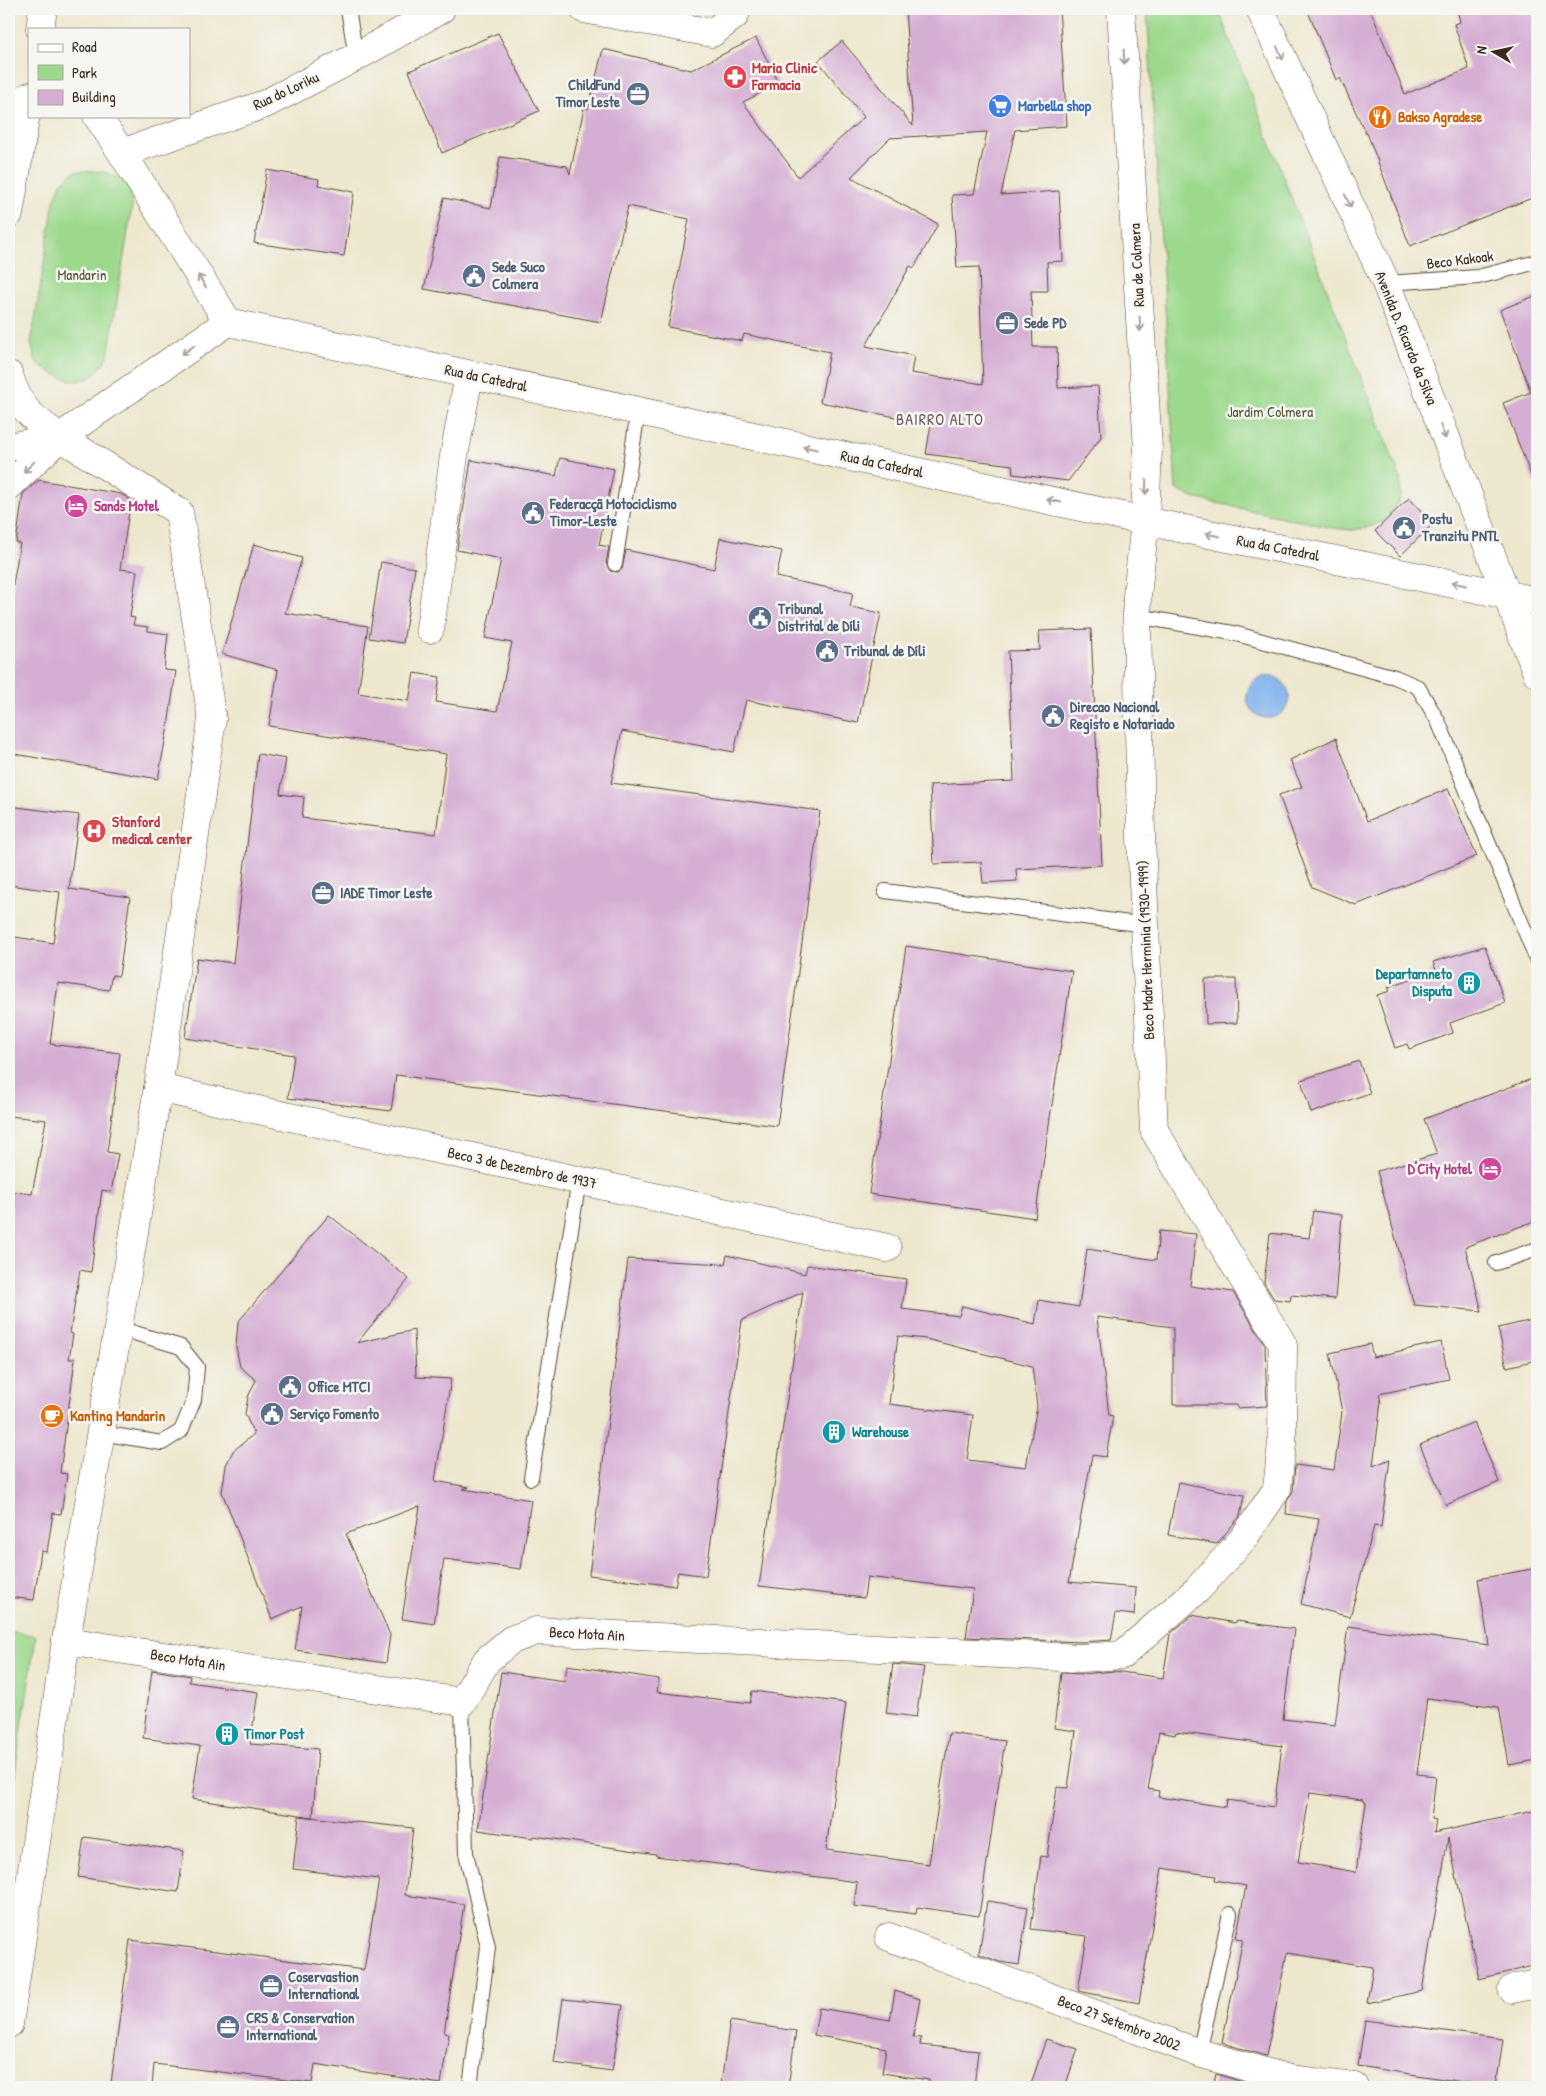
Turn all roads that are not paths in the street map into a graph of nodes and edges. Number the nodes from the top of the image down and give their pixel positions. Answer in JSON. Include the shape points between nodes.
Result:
{"nodes":[{"id":1,"x":43,"y":9,"type":"edge"},
{"id":2,"x":348,"y":9,"type":"edge"},
{"id":3,"x":441,"y":9,"type":"edge"},
{"id":4,"x":584,"y":9,"type":"edge"},
{"id":5,"x":736,"y":9,"type":"edge"},
{"id":6,"x":1121,"y":9,"type":"edge"},
{"id":7,"x":1260,"y":9,"type":"edge"},
{"id":8,"x":40,"y":28,"type":"edge"},
{"id":9,"x":356,"y":57,"type":"junction"},
{"id":10,"x":28,"y":102,"type":"edge"},
{"id":11,"x":97,"y":118,"type":"edge"},
{"id":12,"x":122,"y":153,"type":"junction"},
{"id":13,"x":9,"y":214,"type":"edge"},
{"id":14,"x":1537,"y":262,"type":"edge"},
{"id":15,"x":1386,"y":283,"type":"junction"},
{"id":16,"x":228,"y":322,"type":"junction"},
{"id":17,"x":9,"y":375,"type":"edge"},
{"id":18,"x":469,"y":375,"type":"junction"},
{"id":19,"x":638,"y":411,"type":"junction"},
{"id":20,"x":60,"y":437,"type":"junction"},
{"id":21,"x":9,"y":447,"type":"edge"},
{"id":22,"x":9,"y":486,"type":"edge"},
{"id":23,"x":1145,"y":521,"type":"junction"},
{"id":24,"x":615,"y":564,"type":"dead end"},
{"id":25,"x":1506,"y":594,"type":"junction"},
{"id":26,"x":1537,"y":601,"type":"edge"},
{"id":27,"x":1137,"y":616,"type":"junction"},
{"id":28,"x":430,"y":629,"type":"dead end"},
{"id":29,"x":1537,"y":673,"type":"edge"},
{"id":30,"x":885,"y":891,"type":"dead end"},
{"id":31,"x":1145,"y":925,"type":"junction"},
{"id":32,"x":1537,"y":960,"type":"edge"},
{"id":33,"x":158,"y":1088,"type":"junction"},
{"id":34,"x":579,"y":1180,"type":"junction"},
{"id":35,"x":887,"y":1248,"type":"dead end"},
{"id":36,"x":1537,"y":1248,"type":"edge"},
{"id":37,"x":1496,"y":1263,"type":"dead end"},
{"id":38,"x":118,"y":1328,"type":"junction"},
{"id":39,"x":1283,"y":1344,"type":"joint"},
{"id":40,"x":101,"y":1433,"type":"junction"},
{"id":41,"x":531,"y":1478,"type":"dead end"},
{"id":42,"x":66,"y":1641,"type":"junction"},
{"id":43,"x":462,"y":1702,"type":"junction"},
{"id":44,"x":1230,"y":1914,"type":"dead end"},
{"id":45,"x":889,"y":1937,"type":"dead end"},
{"id":46,"x":9,"y":2024,"type":"edge"},
{"id":47,"x":1199,"y":2053,"type":"junction"},
{"id":48,"x":1288,"y":2083,"type":"edge"},
{"id":49,"x":470,"y":2087,"type":"edge"},
{"id":50,"x":1354,"y":2087,"type":"edge"}],
"edges":[{"from":1,"to":8,"type":"street"},
{"from":2,"to":9,"type":"lane"},
{"from":3,"to":9,"type":"street","name":"Rua do Loriku"},
{"from":4,"to":5,"type":"street","via":[[712,33],[735,15]]},
{"from":6,"to":23,"type":"street","name":"Rua de Colmera","one_way":true,"via":[[1148,449]]},
{"from":7,"to":15,"type":"street","name":"Avenida D. Ricardo da Silva","one_way":true},
{"from":9,"to":12,"type":"street","name":"Rua do Loriku","via":[[264,104]]},
{"from":10,"to":13,"type":"street"},
{"from":11,"to":12,"type":"street"},
{"from":16,"to":12,"type":"street","one_way":true},
{"from":14,"to":15,"type":"lane","name":"Beco Kakoak","via":[[1478,277]]},
{"from":15,"to":25,"type":"street","name":"Avenida D. Ricardo da Silva","one_way":true},
{"from":16,"to":18,"type":"street","name":"Rua da Catedral"},
{"from":16,"to":20,"type":"street","one_way":true},
{"from":17,"to":20,"type":"street","via":[[14,391],[31,417]]},
{"from":18,"to":19,"type":"street","name":"Rua da Catedral"},
{"from":18,"to":28,"type":"street","via":[[454,456]]},
{"from":23,"to":19,"type":"street","name":"Rua da Catedral","one_way":true},
{"from":19,"to":24,"type":"lane"},
{"from":20,"to":21,"type":"street"},
{"from":20,"to":22,"type":"street","one_way":true},
{"from":20,"to":33,"type":"street","via":[[179,512],[212,719]]},
{"from":25,"to":23,"type":"street","name":"Rua da Catedral","one_way":true},
{"from":23,"to":27,"type":"street","name":"Beco Madre Herminia (1930-1999)"},
{"from":25,"to":26,"type":"street","name":"Rua da Catedral"},
{"from":25,"to":29,"type":"street","name":"Avenida D. Ricardo da Silva"},
{"from":27,"to":31,"type":"street","name":"Beco Madre Herminia (1930-1999)"},
{"from":27,"to":32,"type":"lane","via":[[1233,632],[1395,677],[1418,688],[1438,721]]},
{"from":30,"to":31,"type":"lane"},
{"from":31,"to":39,"type":"street","name":"Beco Madre Herminia (1930-1999)","via":[[1154,1130]]},
{"from":33,"to":34,"type":"street","name":"Beco 3 de Dezembro de 1937"},
{"from":33,"to":38,"type":"street"},
{"from":34,"to":35,"type":"street","name":"Beco 3 de Dezembro de 1937"},
{"from":34,"to":41,"type":"lane"},
{"from":36,"to":37,"type":"lane"},
{"from":38,"to":40,"type":"street"},
{"from":38,"to":40,"type":"lane","via":[[181,1347],[197,1368],[194,1400],[180,1431],[162,1442]]},
{"from":39,"to":43,"type":"street","name":"Beco Mota Ain","via":[[1282,1443],[1277,1488],[1243,1540],[1197,1590],[1122,1655],[1081,1658],[1024,1656],[536,1631],[511,1640],[487,1660]]},
{"from":40,"to":42,"type":"street"},
{"from":42,"to":43,"type":"street","name":"Beco Mota Ain"},
{"from":42,"to":46,"type":"street"},
{"from":43,"to":49,"type":"lane","via":[[466,1853],[488,1947]]},
{"from":44,"to":47,"type":"lane"},
{"from":45,"to":47,"type":"street","name":"Beco 27 Setembro 2002"},
{"from":47,"to":48,"type":"street","name":"Beco 27 Setembro 2002"},
{"from":48,"to":50,"type":"street","name":"Beco 27 Setembro 2002"}]}
